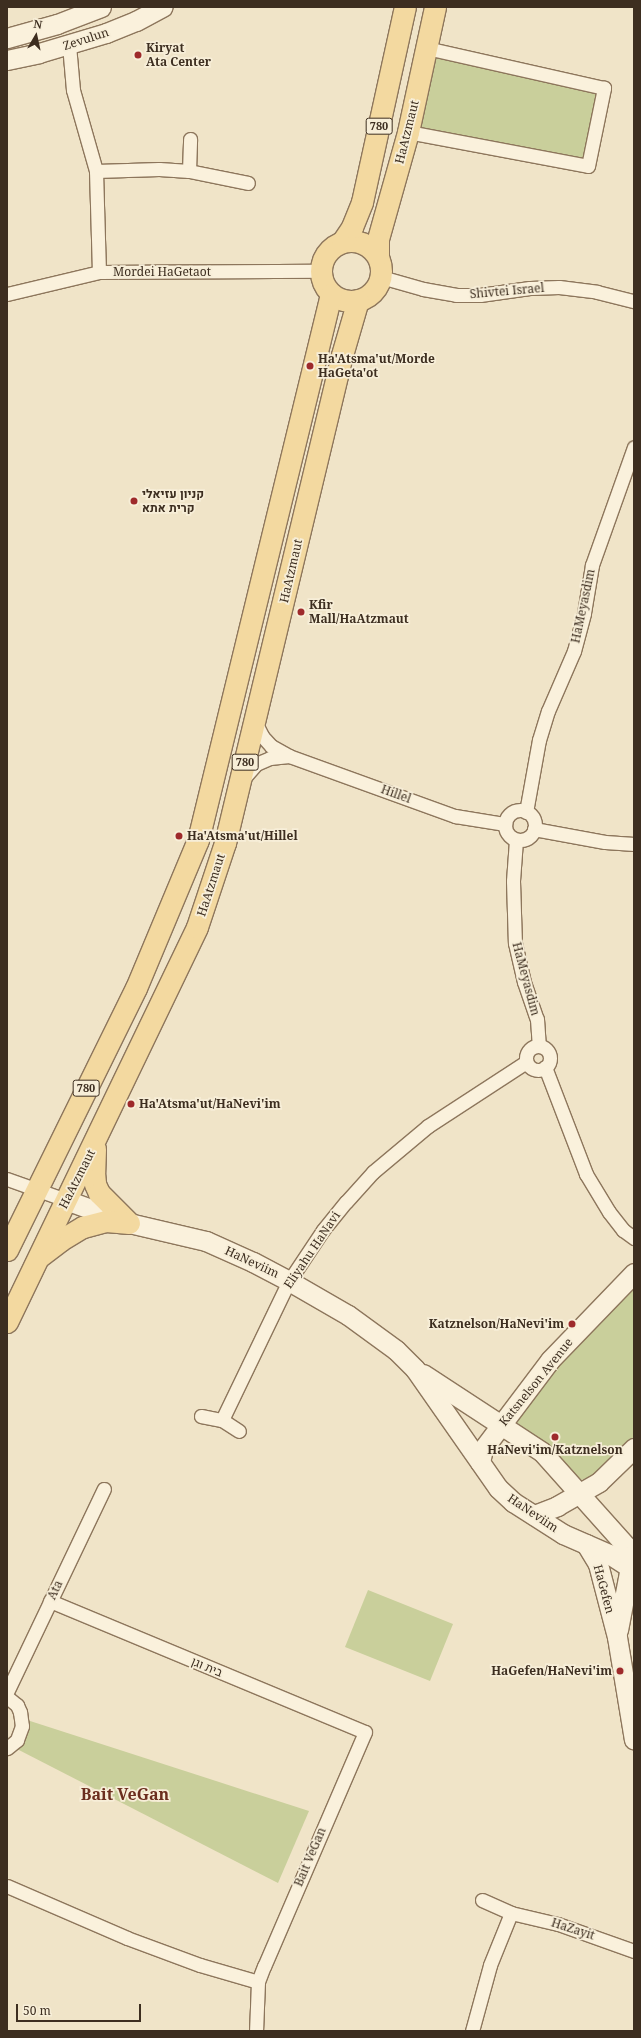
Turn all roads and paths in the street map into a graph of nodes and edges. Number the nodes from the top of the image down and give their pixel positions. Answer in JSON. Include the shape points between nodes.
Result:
{"nodes":[{"id":1,"x":101,"y":7,"type":"edge"},
{"id":2,"x":162,"y":7,"type":"edge"},
{"id":3,"x":405,"y":7,"type":"edge"},
{"id":4,"x":435,"y":7,"type":"edge"},
{"id":5,"x":7,"y":38,"type":"edge"},
{"id":6,"x":69,"y":45,"type":"junction"},
{"id":7,"x":426,"y":48,"type":"junction"},
{"id":8,"x":7,"y":60,"type":"edge"},
{"id":9,"x":408,"y":132,"type":"junction"},
{"id":10,"x":190,"y":139,"type":"dead end"},
{"id":11,"x":96,"y":171,"type":"junction"},
{"id":12,"x":189,"y":171,"type":"junction"},
{"id":13,"x":248,"y":182,"type":"dead end"},
{"id":14,"x":342,"y":242,"type":"junction"},
{"id":15,"x":378,"y":255,"type":"junction"},
{"id":16,"x":320,"y":271,"type":"junction"},
{"id":17,"x":99,"y":272,"type":"junction"},
{"id":18,"x":381,"y":277,"type":"junction"},
{"id":19,"x":7,"y":294,"type":"edge"},
{"id":20,"x":331,"y":294,"type":"junction"},
{"id":21,"x":358,"y":300,"type":"junction"},
{"id":22,"x":634,"y":301,"type":"edge"},
{"id":23,"x":634,"y":447,"type":"edge"},
{"id":24,"x":255,"y":722,"type":"junction"},
{"id":25,"x":289,"y":756,"type":"junction"},
{"id":26,"x":240,"y":783,"type":"junction"},
{"id":27,"x":526,"y":812,"type":"junction"},
{"id":28,"x":505,"y":824,"type":"junction"},
{"id":29,"x":534,"y":829,"type":"junction"},
{"id":30,"x":516,"y":840,"type":"junction"},
{"id":31,"x":634,"y":844,"type":"edge"},
{"id":32,"x":539,"y":1046,"type":"junction"},
{"id":33,"x":526,"y":1062,"type":"junction"},
{"id":34,"x":545,"y":1067,"type":"junction"},
{"id":35,"x":97,"y":1138,"type":"junction"},
{"id":36,"x":7,"y":1179,"type":"edge"},
{"id":37,"x":37,"y":1189,"type":"junction"},
{"id":38,"x":66,"y":1200,"type":"junction"},
{"id":39,"x":129,"y":1223,"type":"junction"},
{"id":40,"x":634,"y":1238,"type":"edge"},
{"id":41,"x":7,"y":1250,"type":"edge"},
{"id":42,"x":38,"y":1257,"type":"junction"},
{"id":43,"x":634,"y":1273,"type":"edge"},
{"id":44,"x":290,"y":1281,"type":"junction"},
{"id":45,"x":7,"y":1322,"type":"edge"},
{"id":46,"x":415,"y":1369,"type":"junction"},
{"id":47,"x":200,"y":1416,"type":"dead end"},
{"id":48,"x":222,"y":1420,"type":"junction"},
{"id":49,"x":500,"y":1424,"type":"junction"},
{"id":50,"x":238,"y":1431,"type":"dead end"},
{"id":51,"x":634,"y":1448,"type":"edge"},
{"id":52,"x":480,"y":1462,"type":"junction"},
{"id":53,"x":104,"y":1489,"type":"dead end"},
{"id":54,"x":579,"y":1494,"type":"junction"},
{"id":55,"x":534,"y":1515,"type":"junction"},
{"id":56,"x":586,"y":1544,"type":"junction"},
{"id":57,"x":632,"y":1561,"type":"edge"},
{"id":58,"x":50,"y":1601,"type":"junction"},
{"id":59,"x":634,"y":1603,"type":"edge"},
{"id":60,"x":618,"y":1629,"type":"junction"},
{"id":61,"x":7,"y":1692,"type":"edge"},
{"id":62,"x":7,"y":1697,"type":"edge"},
{"id":63,"x":634,"y":1740,"type":"edge"},
{"id":64,"x":7,"y":1748,"type":"edge"},
{"id":65,"x":7,"y":1886,"type":"edge"},
{"id":66,"x":482,"y":1900,"type":"dead end"},
{"id":67,"x":511,"y":1912,"type":"junction"},
{"id":68,"x":634,"y":1950,"type":"edge"},
{"id":69,"x":258,"y":1982,"type":"junction"},
{"id":70,"x":256,"y":2031,"type":"edge"},
{"id":71,"x":472,"y":2031,"type":"edge"}],
"edges":[{"from":1,"to":5,"type":"street","name":"Zevulun","via":[[57,24]]},
{"from":2,"to":6,"type":"street","name":"Zevulun","via":[[136,21]]},
{"from":3,"to":14,"type":"main road","number":"780","via":[[362,202],[352,227]]},
{"from":4,"to":7,"type":"main road","name":"HaAtzmaut","number":"780"},
{"from":6,"to":8,"type":"street","name":"Zevulun"},
{"from":6,"to":11,"type":"street","via":[[73,90]]},
{"from":7,"to":9,"type":"main road","name":"HaAtzmaut","number":"780"},
{"from":7,"to":9,"type":"street","via":[[604,88],[588,166]]},
{"from":9,"to":15,"type":"main road","name":"HaAtzmaut","number":"780","via":[[378,239]]},
{"from":10,"to":12,"type":"street"},
{"from":11,"to":12,"type":"street","via":[[160,168]]},
{"from":11,"to":17,"type":"street"},
{"from":12,"to":13,"type":"street"},
{"from":14,"to":15,"type":"main road","via":[[359,241],[367,244]]},
{"from":14,"to":16,"type":"main road","via":[[326,253]]},
{"from":15,"to":18,"type":"main road","via":[[382,267]]},
{"from":16,"to":17,"type":"street","name":"Mordei HaGetaot"},
{"from":16,"to":20,"type":"main road","via":[[322,280]]},
{"from":17,"to":19,"type":"street","name":"Mordei HaGetaot"},
{"from":18,"to":21,"type":"main road","via":[[373,292]]},
{"from":18,"to":22,"type":"street","name":"Shivtei Israel","via":[[456,295],[559,287]]},
{"from":20,"to":21,"type":"main road","via":[[344,300]]},
{"from":20,"to":37,"type":"main road","number":"780","via":[[198,840],[136,988]]},
{"from":21,"to":24,"type":"main road","name":"HaAtzmaut","number":"780","via":[[342,355]]},
{"from":23,"to":27,"type":"street","name":"HaMeyasdim","via":[[592,564],[584,613],[574,651],[548,710],[539,740]]},
{"from":24,"to":25,"type":"street","name":"Hillel","via":[[271,746]]},
{"from":24,"to":26,"type":"main road","name":"HaAtzmaut","number":"780"},
{"from":25,"to":26,"type":"street","name":"Hillel","via":[[270,758],[256,764]]},
{"from":25,"to":28,"type":"street","name":"Hillel","via":[[455,816]]},
{"from":26,"to":35,"type":"main road","name":"HaAtzmaut","number":"780","via":[[225,843],[197,927]]},
{"from":27,"to":28,"type":"street","via":[[512,813]]},
{"from":27,"to":29,"type":"street","via":[[534,820]]},
{"from":28,"to":30,"type":"street","via":[[508,836]]},
{"from":29,"to":30,"type":"street","via":[[527,838]]},
{"from":29,"to":31,"type":"street","via":[[605,842]]},
{"from":30,"to":32,"type":"street","name":"HaMeyasdim","via":[[513,881],[515,943],[524,982],[537,1019]]},
{"from":32,"to":33,"type":"street","via":[[529,1050]]},
{"from":32,"to":34,"type":"street","via":[[549,1055],[549,1062]]},
{"from":33,"to":34,"type":"street","via":[[535,1070]]},
{"from":33,"to":44,"type":"street","name":"Eliyahu HaNavi","via":[[428,1126],[373,1172],[323,1230]]},
{"from":34,"to":40,"type":"street","via":[[586,1174],[609,1212],[623,1230]]},
{"from":35,"to":38,"type":"main road","name":"HaAtzmaut","number":"780"},
{"from":35,"to":39,"type":"main road","via":[[94,1158],[95,1184],[108,1204]]},
{"from":36,"to":37,"type":"street"},
{"from":37,"to":38,"type":"street"},
{"from":37,"to":41,"type":"main road","number":"780"},
{"from":38,"to":39,"type":"street","name":"HaNeviim"},
{"from":38,"to":42,"type":"main road","name":"HaAtzmaut","number":"780"},
{"from":39,"to":42,"type":"main road","via":[[106,1221],[84,1227]]},
{"from":39,"to":44,"type":"street","name":"HaNeviim","via":[[206,1241]]},
{"from":42,"to":45,"type":"main road","name":"HaAtzmaut","number":"780"},
{"from":43,"to":49,"type":"street","name":"Katsnelson Avenue","via":[[550,1360]]},
{"from":44,"to":46,"type":"street","name":"HaNeviim","via":[[348,1315],[396,1350]]},
{"from":44,"to":48,"type":"street","name":"Eliyahu HaNavi"},
{"from":46,"to":49,"type":"street","name":"HaNeviim"},
{"from":46,"to":52,"type":"street","name":"HaNeviim"},
{"from":47,"to":48,"type":"street"},
{"from":48,"to":50,"type":"street"},
{"from":49,"to":52,"type":"street","name":"Katsnelson Avenue","via":[[483,1449]]},
{"from":49,"to":54,"type":"street","name":"HaNeviim","via":[[542,1452]]},
{"from":51,"to":54,"type":"street","via":[[603,1479]]},
{"from":52,"to":55,"type":"street","name":"HaNeviim","via":[[498,1488],[513,1502]]},
{"from":53,"to":58,"type":"street","name":"Ata"},
{"from":54,"to":55,"type":"street"},
{"from":54,"to":57,"type":"street","name":"HaNeviim"},
{"from":55,"to":56,"type":"street","name":"HaNeviim","via":[[563,1534]]},
{"from":56,"to":57,"type":"street","name":"HaNeviim"},
{"from":56,"to":60,"type":"street","name":"HaGefen","via":[[598,1564]]},
{"from":57,"to":60,"type":"street","name":"HaGefen"},
{"from":58,"to":61,"type":"street","name":"Ata"},
{"from":58,"to":69,"type":"street","name":"Bait VeGan","via":[[365,1732],[310,1855]]},
{"from":59,"to":60,"type":"street","via":[[626,1607]]},
{"from":60,"to":63,"type":"street","name":"HaGefen"},
{"from":62,"to":64,"type":"street","via":[[17,1705],[22,1726],[17,1740]]},
{"from":65,"to":69,"type":"street","via":[[126,1938],[200,1965]]},
{"from":66,"to":67,"type":"street","name":"HaZayit"},
{"from":67,"to":68,"type":"street","name":"HaZayit","via":[[558,1924]]},
{"from":67,"to":71,"type":"street","via":[[490,1965]]},
{"from":69,"to":70,"type":"street","name":"Bait VeGan"}]}
